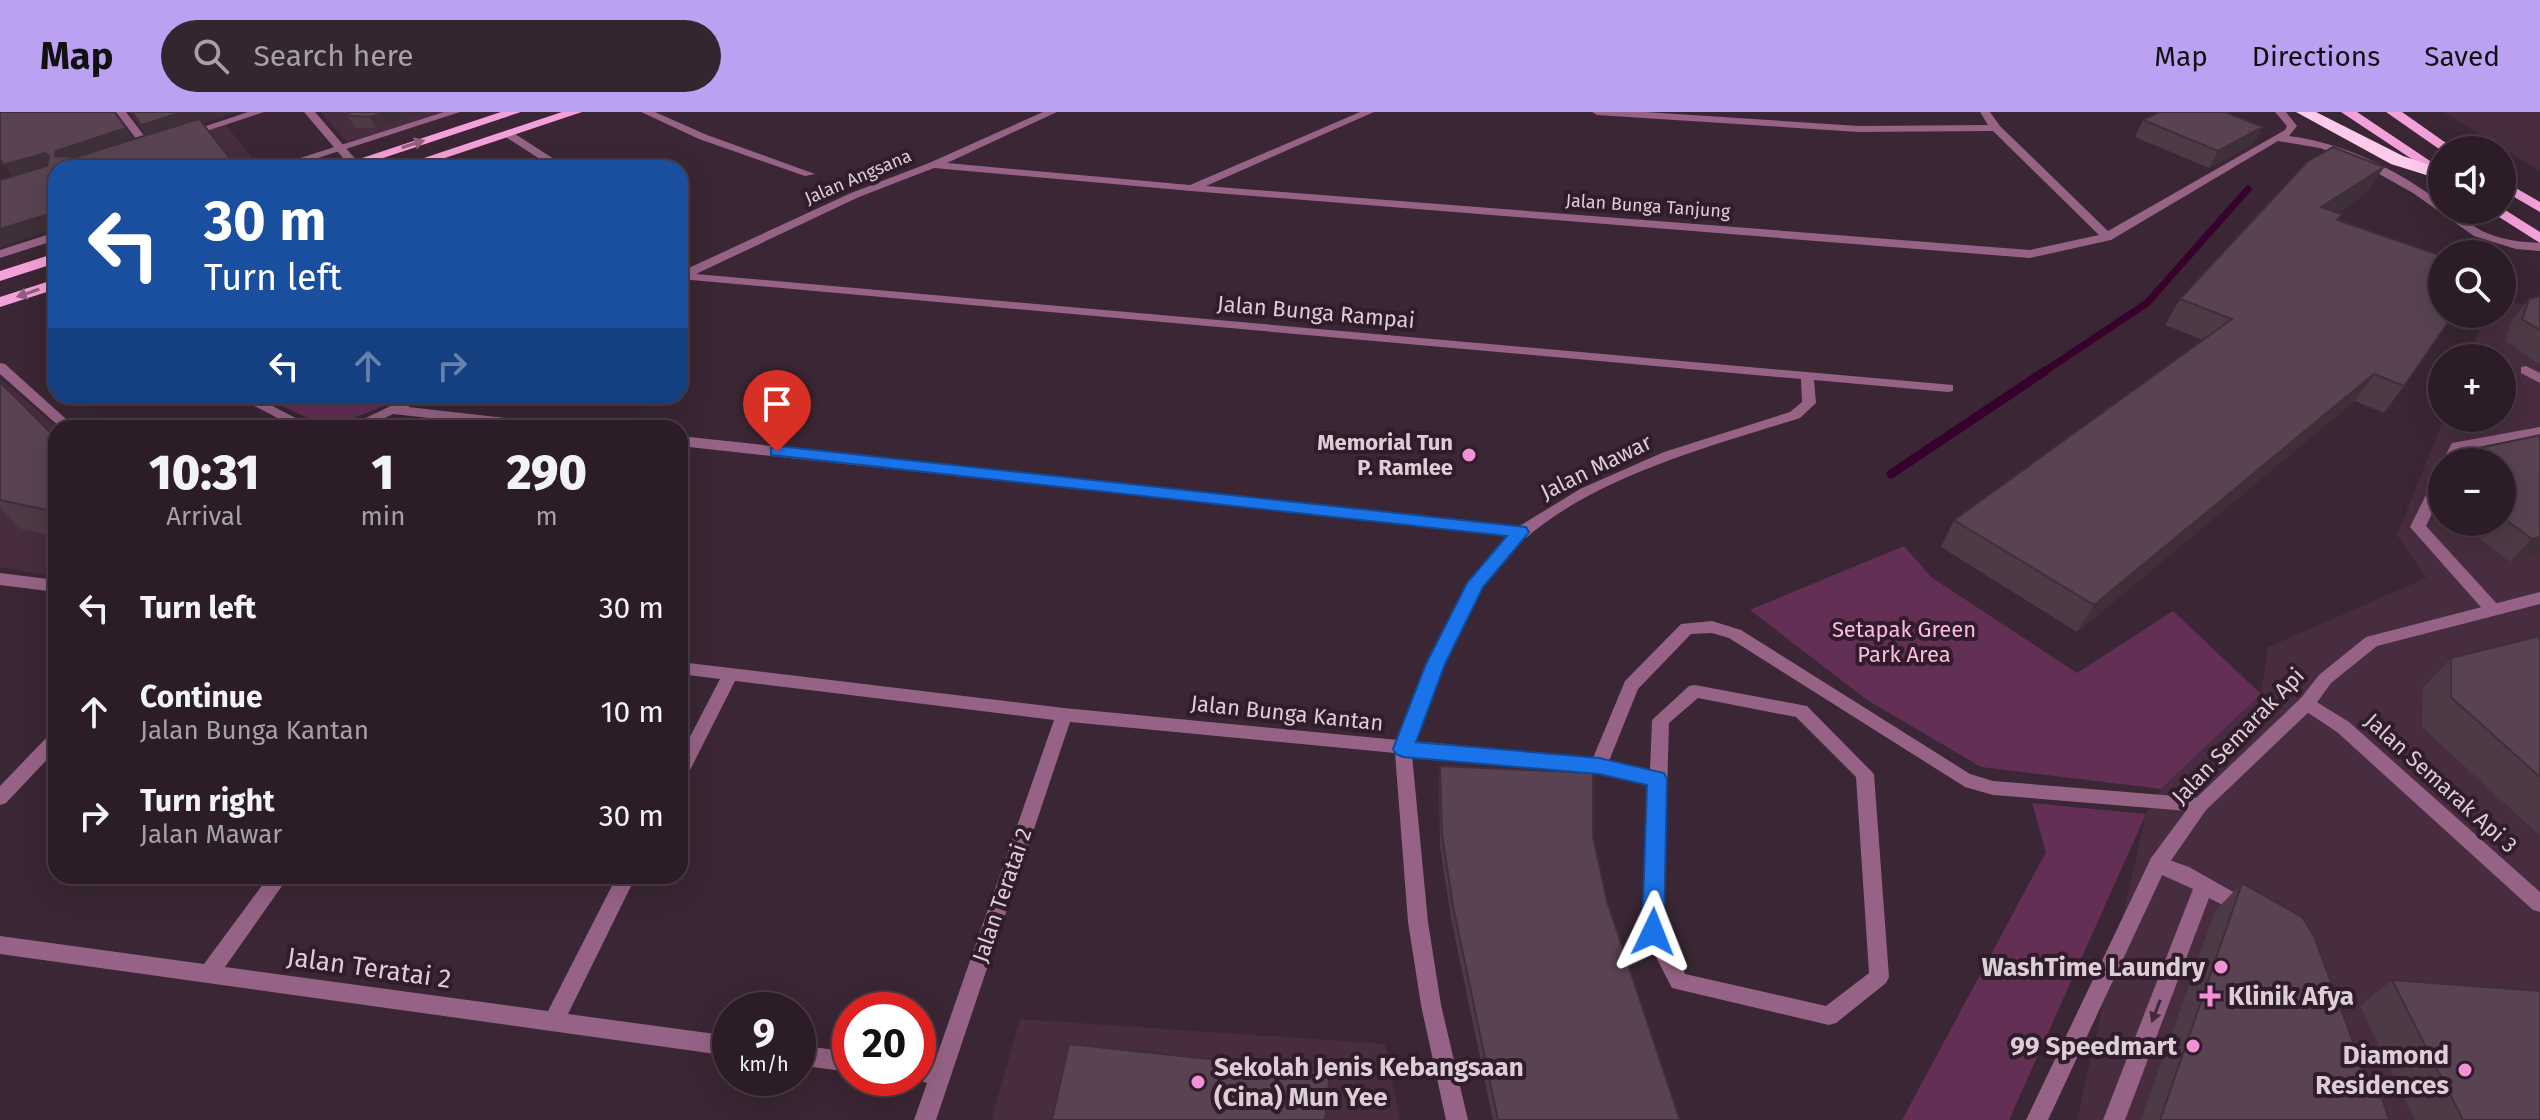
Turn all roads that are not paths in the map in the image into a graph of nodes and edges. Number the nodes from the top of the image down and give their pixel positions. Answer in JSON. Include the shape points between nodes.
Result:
{"nodes":[{"id":1,"x":121,"y":112,"type":"edge"},
{"id":2,"x":259,"y":112,"type":"edge"},
{"id":3,"x":309,"y":112,"type":"edge"},
{"id":4,"x":455,"y":112,"type":"edge"},
{"id":5,"x":514,"y":112,"type":"edge"},
{"id":6,"x":575,"y":112,"type":"edge"},
{"id":7,"x":669,"y":112,"type":"edge"},
{"id":8,"x":1052,"y":112,"type":"edge"},
{"id":9,"x":1369,"y":112,"type":"edge"},
{"id":10,"x":1597,"y":112,"type":"edge"},
{"id":11,"x":1783,"y":112,"type":"edge"},
{"id":12,"x":1985,"y":112,"type":"edge"},
{"id":13,"x":2280,"y":112,"type":"edge"},
{"id":14,"x":2304,"y":112,"type":"edge"},
{"id":15,"x":2348,"y":112,"type":"edge"},
{"id":16,"x":2393,"y":112,"type":"edge"},
{"id":17,"x":651,"y":114,"type":"edge"},
{"id":18,"x":1786,"y":126,"type":"junction"},
{"id":19,"x":1996,"y":128,"type":"junction"},
{"id":20,"x":508,"y":134,"type":"junction"},
{"id":21,"x":2428,"y":136,"type":"edge"},
{"id":22,"x":175,"y":137,"type":"edge"},
{"id":23,"x":2276,"y":138,"type":"junction"},
{"id":24,"x":161,"y":142,"type":"edge"},
{"id":25,"x":147,"y":146,"type":"junction"},
{"id":26,"x":340,"y":148,"type":"junction"},
{"id":27,"x":132,"y":150,"type":"edge"},
{"id":28,"x":301,"y":160,"type":"edge"},
{"id":29,"x":350,"y":160,"type":"edge"},
{"id":30,"x":362,"y":160,"type":"edge"},
{"id":31,"x":428,"y":160,"type":"edge"},
{"id":32,"x":549,"y":160,"type":"edge"},
{"id":33,"x":933,"y":165,"type":"junction"},
{"id":34,"x":2428,"y":166,"type":"edge"},
{"id":35,"x":2428,"y":170,"type":"edge"},
{"id":36,"x":809,"y":174,"type":"dead end"},
{"id":37,"x":2516,"y":184,"type":"edge"},
{"id":38,"x":1191,"y":188,"type":"junction"},
{"id":39,"x":2540,"y":191,"type":"edge"},
{"id":40,"x":2516,"y":192,"type":"edge"},
{"id":41,"x":2540,"y":208,"type":"edge"},
{"id":42,"x":2516,"y":224,"type":"edge"},
{"id":43,"x":2107,"y":237,"type":"junction"},
{"id":44,"x":48,"y":239,"type":"edge"},
{"id":45,"x":2540,"y":239,"type":"edge"},
{"id":46,"x":2540,"y":247,"type":"edge"},
{"id":47,"x":0,"y":254,"type":"edge"},
{"id":48,"x":48,"y":261,"type":"edge"},
{"id":49,"x":688,"y":272,"type":"edge"},
{"id":50,"x":0,"y":276,"type":"edge"},
{"id":51,"x":688,"y":277,"type":"edge"},
{"id":52,"x":48,"y":287,"type":"edge"},
{"id":53,"x":0,"y":302,"type":"edge"},
{"id":54,"x":0,"y":367,"type":"edge"},
{"id":55,"x":2526,"y":370,"type":"dead end"},
{"id":56,"x":1807,"y":375,"type":"junction"},
{"id":57,"x":2540,"y":379,"type":"edge"},
{"id":58,"x":1948,"y":388,"type":"dead end"},
{"id":59,"x":258,"y":404,"type":"edge"},
{"id":60,"x":405,"y":404,"type":"edge"},
{"id":61,"x":392,"y":410,"type":"junction"},
{"id":62,"x":60,"y":420,"type":"edge"},
{"id":63,"x":292,"y":420,"type":"edge"},
{"id":64,"x":370,"y":420,"type":"edge"},
{"id":65,"x":485,"y":420,"type":"edge"},
{"id":66,"x":2540,"y":431,"type":"edge"},
{"id":67,"x":688,"y":442,"type":"edge"},
{"id":68,"x":2456,"y":448,"type":"edge"},
{"id":69,"x":2428,"y":506,"type":"edge"},
{"id":70,"x":1520,"y":532,"type":"junction"},
{"id":71,"x":0,"y":579,"type":"edge"},
{"id":72,"x":48,"y":585,"type":"edge"},
{"id":73,"x":2540,"y":598,"type":"edge"},
{"id":74,"x":2493,"y":610,"type":"junction"},
{"id":75,"x":688,"y":669,"type":"edge"},
{"id":76,"x":730,"y":675,"type":"junction"},
{"id":77,"x":2307,"y":703,"type":"junction"},
{"id":78,"x":1064,"y":715,"type":"junction"},
{"id":79,"x":48,"y":747,"type":"edge"},
{"id":80,"x":1403,"y":749,"type":"junction"},
{"id":81,"x":688,"y":757,"type":"edge"},
{"id":82,"x":1599,"y":766,"type":"junction"},
{"id":83,"x":1657,"y":779,"type":"junction"},
{"id":84,"x":0,"y":798,"type":"edge"},
{"id":85,"x":2200,"y":805,"type":"junction"},
{"id":86,"x":2158,"y":864,"type":"junction"},
{"id":87,"x":274,"y":884,"type":"edge"},
{"id":88,"x":623,"y":884,"type":"edge"},
{"id":89,"x":2204,"y":886,"type":"junction"},
{"id":90,"x":2540,"y":904,"type":"edge"},
{"id":91,"x":2264,"y":920,"type":"edge"},
{"id":92,"x":0,"y":945,"type":"edge"},
{"id":93,"x":209,"y":974,"type":"junction"},
{"id":94,"x":553,"y":1022,"type":"junction"},
{"id":95,"x":712,"y":1044,"type":"edge"},
{"id":96,"x":936,"y":1054,"type":"edge"},
{"id":97,"x":927,"y":1096,"type":"edge"},
{"id":98,"x":925,"y":1120,"type":"edge"},
{"id":99,"x":1457,"y":1120,"type":"edge"},
{"id":100,"x":2037,"y":1120,"type":"edge"},
{"id":101,"x":2114,"y":1120,"type":"edge"}],
"edges":[{"from":1,"to":25,"type":"street"},
{"from":2,"to":22,"type":"street"},
{"from":3,"to":26,"type":"street"},
{"from":4,"to":26,"type":"street"},
{"from":30,"to":5,"type":"main road","one_way":true},
{"from":6,"to":20,"type":"main road"},
{"from":7,"to":17,"type":"street"},
{"from":8,"to":33,"type":"street","name":"Jalan Angsana"},
{"from":9,"to":38,"type":"street"},
{"from":10,"to":18,"type":"street"},
{"from":11,"to":18,"type":"street"},
{"from":12,"to":19,"type":"street"},
{"from":13,"to":23,"type":"street","via":[[2292,126]]},
{"from":14,"to":35,"type":"highway"},
{"from":15,"to":34,"type":"main road"},
{"from":16,"to":21,"type":"main road"},
{"from":17,"to":36,"type":"street"},
{"from":18,"to":19,"type":"street"},
{"from":19,"to":43,"type":"street"},
{"from":20,"to":31,"type":"main road"},
{"from":20,"to":32,"type":"street"},
{"from":23,"to":43,"type":"street","name":"Jalan Bunga Tanjung"},
{"from":23,"to":46,"type":"street","via":[[2331,147],[2399,179],[2459,224],[2505,245]]},
{"from":24,"to":25,"type":"street"},
{"from":25,"to":27,"type":"street"},
{"from":26,"to":28,"type":"street"},
{"from":26,"to":29,"type":"street"},
{"from":33,"to":38,"type":"street","name":"Jalan Bunga Tanjung"},
{"from":33,"to":49,"type":"street","name":"Jalan Angsana"},
{"from":37,"to":39,"type":"main road"},
{"from":38,"to":43,"type":"street","name":"Jalan Bunga Tanjung","via":[[2030,254]]},
{"from":40,"to":41,"type":"main road"},
{"from":42,"to":45,"type":"main road"},
{"from":44,"to":47,"type":"street"},
{"from":48,"to":50,"type":"main road"},
{"from":51,"to":56,"type":"street","name":"Jalan Bunga Rampai"},
{"from":52,"to":53,"type":"main road","one_way":true},
{"from":54,"to":62,"type":"street"},
{"from":55,"to":57,"type":"street"},
{"from":56,"to":58,"type":"street","name":"Jalan Bunga Rampai"},
{"from":56,"to":70,"type":"street","name":"Jalan Mawar","via":[[1809,403],[1795,415],[1669,455],[1585,492]]},
{"from":59,"to":63,"type":"street"},
{"from":60,"to":61,"type":"street"},
{"from":61,"to":64,"type":"street"},
{"from":61,"to":65,"type":"street"},
{"from":66,"to":68,"type":"street"},
{"from":67,"to":70,"type":"street"},
{"from":69,"to":74,"type":"street","via":[[2418,527]]},
{"from":70,"to":80,"type":"street","name":"Jalan Mawar","via":[[1476,583],[1436,664]]},
{"from":71,"to":72,"type":"street"},
{"from":73,"to":74,"type":"street","name":"Jalan Semarak Api"},
{"from":74,"to":77,"type":"street","name":"Jalan Semarak Api","via":[[2372,641],[2325,679]]},
{"from":75,"to":76,"type":"street","name":"Jalan Bunga Kantan"},
{"from":76,"to":78,"type":"street","name":"Jalan Bunga Kantan"},
{"from":76,"to":81,"type":"street"},
{"from":77,"to":85,"type":"street","name":"Jalan Semarak Api"},
{"from":77,"to":90,"type":"street","name":"Jalan Semarak Api 3","via":[[2343,727]]},
{"from":78,"to":80,"type":"street","name":"Jalan Bunga Kantan"},
{"from":78,"to":96,"type":"street","name":"Jalan Teratai 2"},
{"from":79,"to":84,"type":"street"},
{"from":80,"to":82,"type":"street","name":"Jalan Bunga Kantan"},
{"from":80,"to":99,"type":"street","via":[[1418,922]]},
{"from":82,"to":83,"type":"street","name":"Jalan Bunga Kantan"},
{"from":82,"to":85,"type":"street","via":[[1631,686],[1687,628],[1712,627],[1735,634],[1965,780],[1993,788]]},
{"from":83,"to":83,"type":"street","via":[[1661,720],[1695,691],[1801,711],[1865,774],[1879,977],[1829,1016],[1679,982],[1653,932]]},
{"from":85,"to":86,"type":"street","name":"Jalan Semarak Api"},
{"from":86,"to":89,"type":"street"},
{"from":86,"to":100,"type":"street","name":"Jalan Semarak Api"},
{"from":87,"to":93,"type":"street"},
{"from":88,"to":94,"type":"street"},
{"from":89,"to":91,"type":"street"},
{"from":89,"to":101,"type":"street","one_way":true},
{"from":92,"to":93,"type":"street","name":"Jalan Teratai 2"},
{"from":93,"to":94,"type":"street","name":"Jalan Teratai 2"},
{"from":94,"to":95,"type":"street","name":"Jalan Teratai 2"},
{"from":97,"to":98,"type":"street","name":"Jalan Teratai 2"}]}
